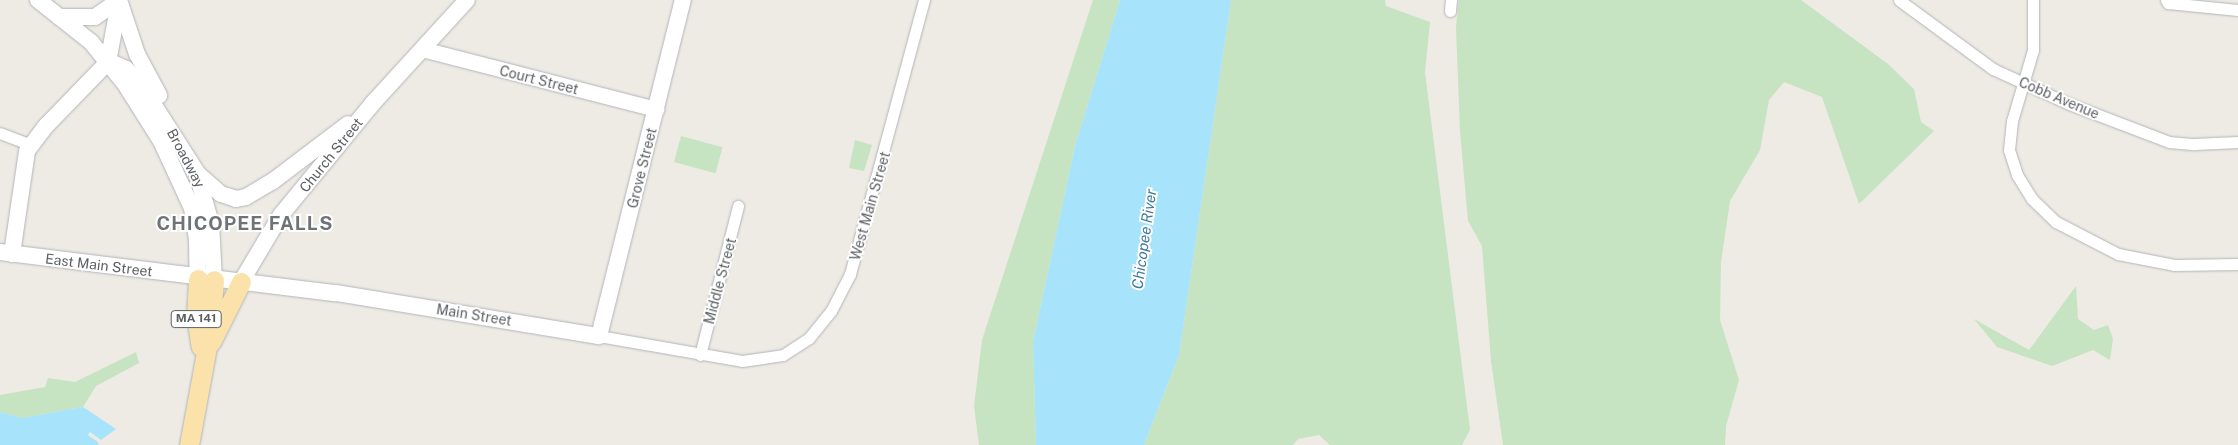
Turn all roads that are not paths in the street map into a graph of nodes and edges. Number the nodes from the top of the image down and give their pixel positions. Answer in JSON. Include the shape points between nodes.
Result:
{"nodes":[{"id":1,"x":38,"y":0,"type":"edge"},
{"id":2,"x":119,"y":0,"type":"edge"},
{"id":3,"x":467,"y":0,"type":"edge"},
{"id":4,"x":683,"y":0,"type":"edge"},
{"id":5,"x":924,"y":0,"type":"edge"},
{"id":6,"x":1899,"y":0,"type":"edge"},
{"id":7,"x":2033,"y":0,"type":"edge"},
{"id":8,"x":2166,"y":0,"type":"edge"},
{"id":9,"x":2238,"y":10,"type":"edge"},
{"id":10,"x":59,"y":16,"type":"junction"},
{"id":11,"x":422,"y":49,"type":"junction"},
{"id":12,"x":108,"y":62,"type":"junction"},
{"id":13,"x":2025,"y":84,"type":"junction"},
{"id":14,"x":373,"y":103,"type":"junction"},
{"id":15,"x":656,"y":109,"type":"junction"},
{"id":16,"x":0,"y":133,"type":"edge"},
{"id":17,"x":177,"y":138,"type":"junction"},
{"id":18,"x":2238,"y":142,"type":"edge"},
{"id":19,"x":32,"y":145,"type":"junction"},
{"id":20,"x":196,"y":171,"type":"junction"},
{"id":21,"x":738,"y":206,"type":"dead end"},
{"id":22,"x":6,"y":253,"type":"edge"},
{"id":23,"x":2238,"y":264,"type":"edge"},
{"id":24,"x":206,"y":279,"type":"junction"},
{"id":25,"x":241,"y":282,"type":"junction"},
{"id":26,"x":599,"y":336,"type":"junction"},
{"id":27,"x":206,"y":354,"type":"junction"},
{"id":28,"x":700,"y":355,"type":"junction"},
{"id":29,"x":749,"y":360,"type":"joint"},
{"id":30,"x":189,"y":445,"type":"edge"}],
"edges":[{"from":1,"to":10,"type":"main road"},
{"from":2,"to":10,"type":"main road","via":[[94,18]]},
{"from":2,"to":12,"type":"main road"},
{"from":2,"to":17,"type":"main road","via":[[137,54]]},
{"from":3,"to":11,"type":"main road","name":"Church Street"},
{"from":4,"to":15,"type":"main road","name":"Grove Street"},
{"from":5,"to":29,"type":"street","name":"West Main Street","via":[[862,235],[844,289],[824,321],[801,345],[773,358]]},
{"from":6,"to":13,"type":"street","name":"Cobb Avenue","via":[[1993,69]]},
{"from":7,"to":13,"type":"street","via":[[2033,50]]},
{"from":8,"to":9,"type":"street","via":[[2168,3]]},
{"from":10,"to":12,"type":"main road","via":[[91,42]]},
{"from":11,"to":14,"type":"main road","name":"Church Street"},
{"from":11,"to":15,"type":"street","name":"Court Street"},
{"from":12,"to":17,"type":"main road","name":"Broadway","via":[[118,64],[130,73]]},
{"from":12,"to":19,"type":"main road"},
{"from":12,"to":24,"type":"main road","name":"Broadway","via":[[149,122],[183,185]]},
{"from":13,"to":18,"type":"street","name":"Cobb Avenue","via":[[2169,142]]},
{"from":13,"to":23,"type":"street","via":[[2012,121],[2009,150],[2023,185],[2056,222],[2100,246],[2134,259],[2192,266]]},
{"from":14,"to":20,"type":"main road","name":"Church Street","via":[[313,152],[246,197],[236,199],[221,194]]},
{"from":14,"to":25,"type":"main road","name":"Church Street","via":[[281,215]]},
{"from":15,"to":26,"type":"main road","name":"Grove Street"},
{"from":16,"to":19,"type":"street"},
{"from":17,"to":20,"type":"main road","name":"Broadway"},
{"from":19,"to":22,"type":"main road","via":[[20,179]]},
{"from":20,"to":24,"type":"main road","name":"Broadway","via":[[211,223]]},
{"from":21,"to":28,"type":"street","name":"Middle Street"},
{"from":22,"to":24,"type":"main road","name":"East Main Street"},
{"from":24,"to":25,"type":"main road","name":"Main Street"},
{"from":24,"to":27,"type":"main road","number":"MA 141"},
{"from":25,"to":26,"type":"main road","name":"Main Street"},
{"from":25,"to":27,"type":"main road"},
{"from":26,"to":28,"type":"street","name":"Main Street"},
{"from":27,"to":30,"type":"main road","number":"MA 141"},
{"from":28,"to":29,"type":"street","name":"Main Street"}]}
